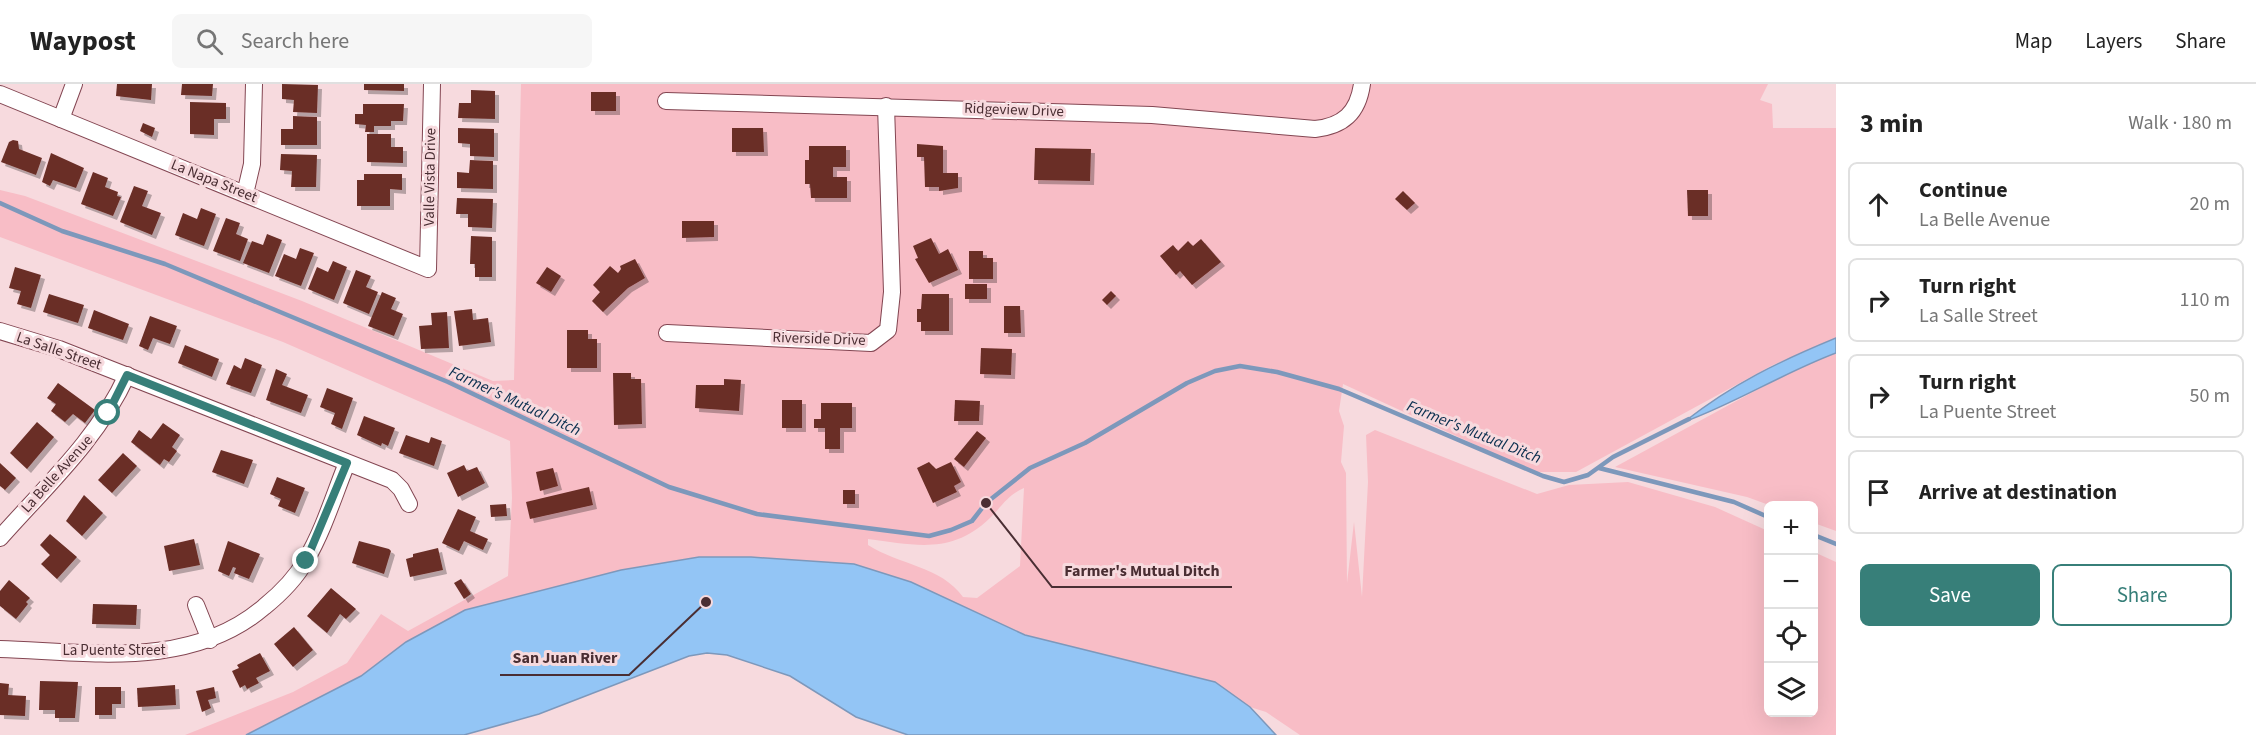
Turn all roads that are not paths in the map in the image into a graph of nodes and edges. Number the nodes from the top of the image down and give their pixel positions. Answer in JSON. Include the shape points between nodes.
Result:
{"nodes":[{"id":1,"x":74,"y":84,"type":"edge"},
{"id":2,"x":254,"y":84,"type":"edge"},
{"id":3,"x":432,"y":84,"type":"edge"},
{"id":4,"x":1362,"y":84,"type":"edge"},
{"id":5,"x":0,"y":94,"type":"edge"},
{"id":6,"x":666,"y":101,"type":"dead end"},
{"id":7,"x":886,"y":106,"type":"junction"},
{"id":8,"x":62,"y":119,"type":"junction"},
{"id":9,"x":245,"y":194,"type":"junction"},
{"id":10,"x":428,"y":269,"type":"joint"},
{"id":11,"x":0,"y":331,"type":"edge"},
{"id":12,"x":667,"y":333,"type":"dead end"},
{"id":13,"x":127,"y":375,"type":"junction"},
{"id":14,"x":347,"y":463,"type":"junction"},
{"id":15,"x":409,"y":504,"type":"dead end"},
{"id":16,"x":0,"y":538,"type":"edge"},
{"id":17,"x":196,"y":605,"type":"dead end"},
{"id":18,"x":210,"y":640,"type":"junction"},
{"id":19,"x":0,"y":649,"type":"edge"}],
"edges":[{"from":1,"to":8,"type":"street"},
{"from":2,"to":9,"type":"street","via":[[252,164]]},
{"from":3,"to":10,"type":"street","name":"Valle Vista Drive"},
{"from":4,"to":7,"type":"street","name":"Ridgeview Drive","via":[[1355,110],[1345,121],[1332,128],[1315,129],[1152,115]]},
{"from":5,"to":8,"type":"street","name":"La Napa Street"},
{"from":6,"to":7,"type":"street","name":"Ridgeview Drive"},
{"from":7,"to":12,"type":"street","name":"Riverside Drive","via":[[892,292],[888,330],[871,343]]},
{"from":8,"to":9,"type":"street","name":"La Napa Street"},
{"from":9,"to":10,"type":"street","name":"La Napa Street"},
{"from":11,"to":13,"type":"street","name":"La Salle Street"},
{"from":13,"to":14,"type":"street","name":"La Salle Street"},
{"from":13,"to":16,"type":"street","name":"La Belle Avenue","via":[[93,434]]},
{"from":14,"to":15,"type":"street","name":"La Salle Street","via":[[392,480]]},
{"from":14,"to":18,"type":"street","name":"La Puente Street","via":[[316,540],[291,581],[252,618]]},
{"from":17,"to":18,"type":"street"},
{"from":18,"to":19,"type":"street","name":"La Puente Street","via":[[151,653]]}]}
